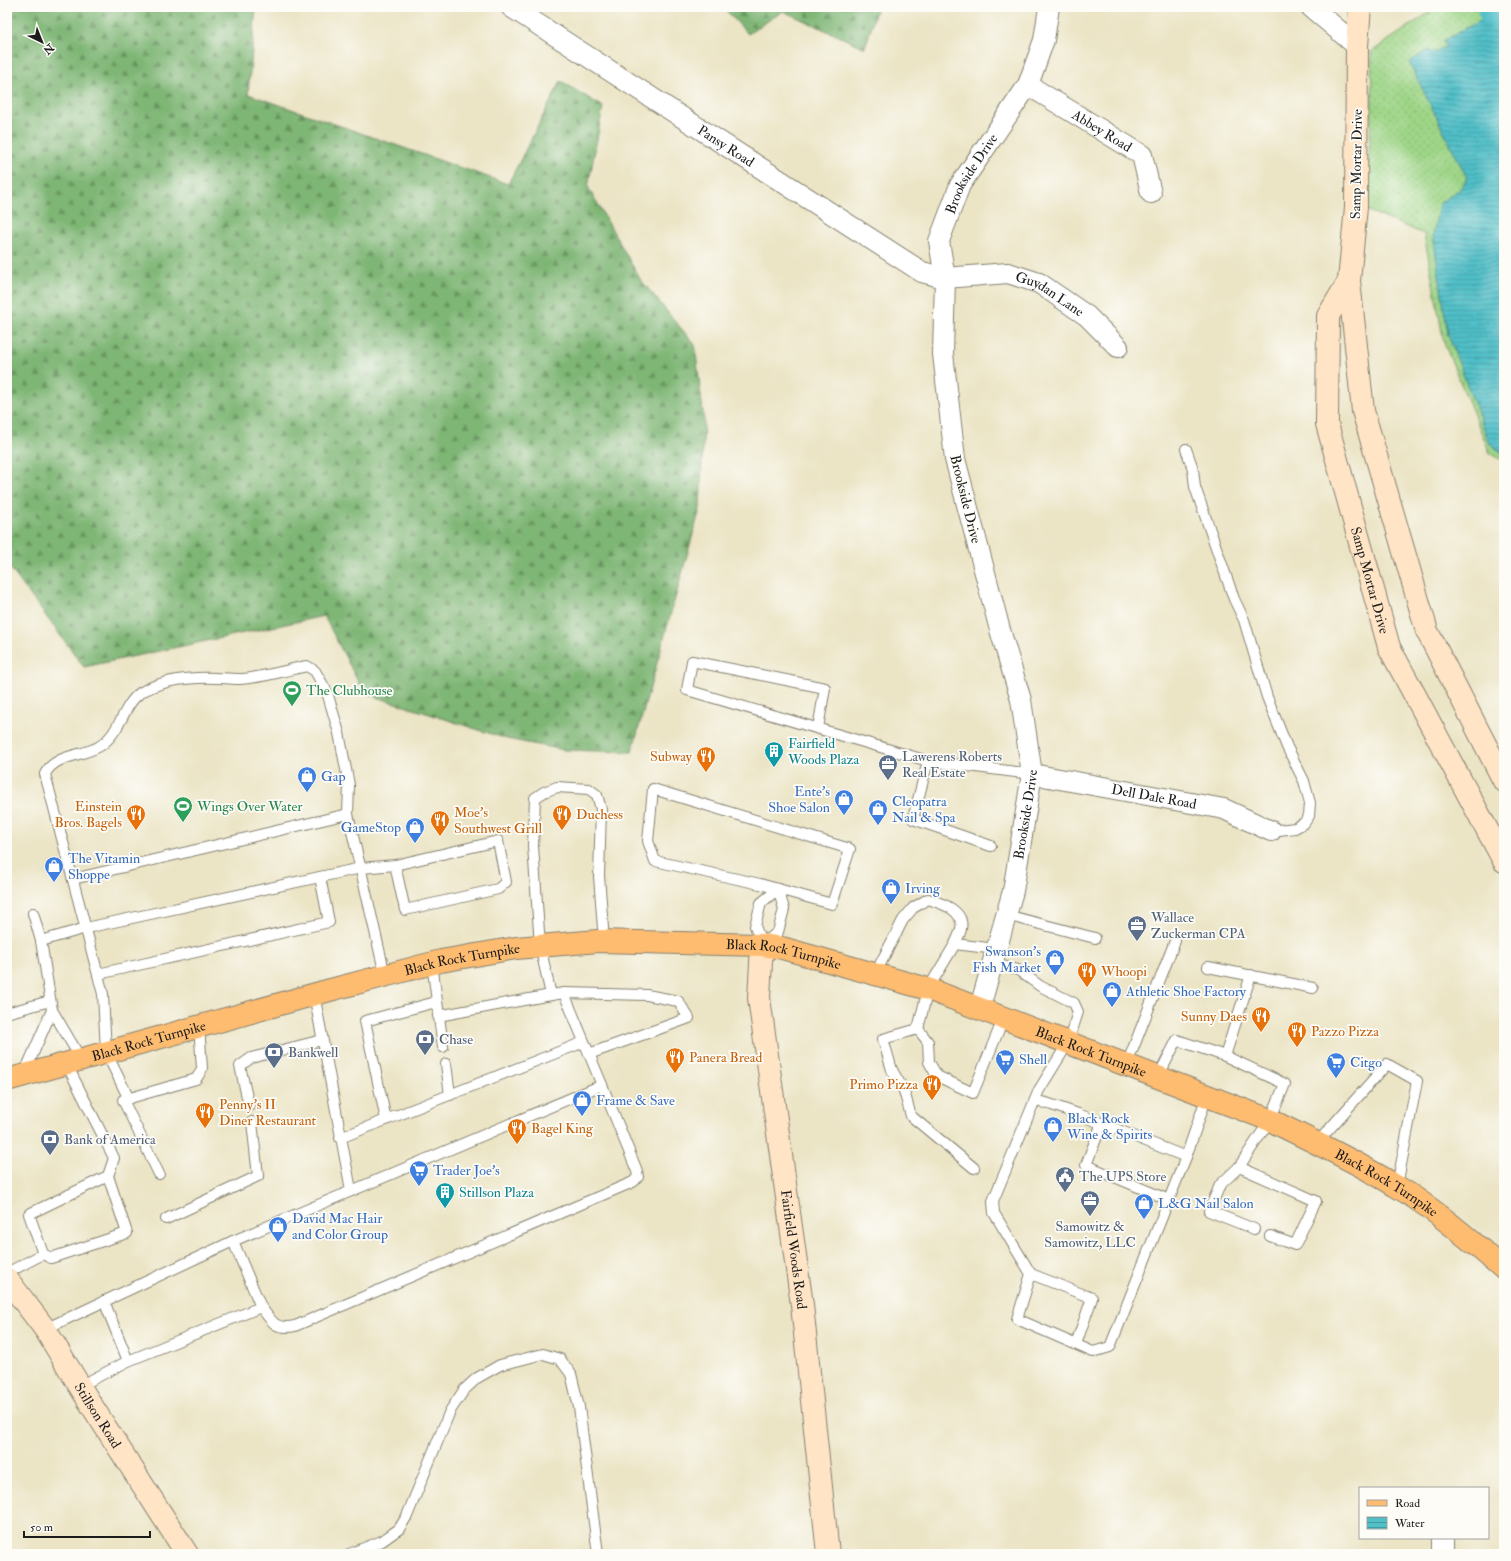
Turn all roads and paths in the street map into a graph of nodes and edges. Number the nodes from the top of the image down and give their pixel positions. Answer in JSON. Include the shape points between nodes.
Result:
{"nodes":[{"id":1,"x":512,"y":7,"type":"edge"},
{"id":2,"x":1049,"y":7,"type":"edge"},
{"id":3,"x":1311,"y":7,"type":"edge"},
{"id":4,"x":1360,"y":7,"type":"edge"},
{"id":5,"x":1357,"y":46,"type":"junction"},
{"id":6,"x":1028,"y":85,"type":"junction"},
{"id":7,"x":1151,"y":193,"type":"dead end"},
{"id":8,"x":945,"y":278,"type":"junction"},
{"id":9,"x":1349,"y":281,"type":"junction"},
{"id":10,"x":1118,"y":346,"type":"dead end"},
{"id":11,"x":1186,"y":449,"type":"dead end"},
{"id":12,"x":818,"y":728,"type":"junction"},
{"id":13,"x":928,"y":761,"type":"junction"},
{"id":14,"x":1032,"y":774,"type":"junction"},
{"id":15,"x":1504,"y":781,"type":"edge"},
{"id":16,"x":348,"y":814,"type":"junction"},
{"id":17,"x":1271,"y":831,"type":"joint"},
{"id":18,"x":991,"y":846,"type":"dead end"},
{"id":19,"x":1504,"y":861,"type":"edge"},
{"id":20,"x":395,"y":865,"type":"junction"},
{"id":21,"x":361,"y":868,"type":"junction"},
{"id":22,"x":320,"y":877,"type":"junction"},
{"id":23,"x":73,"y":879,"type":"junction"},
{"id":24,"x":778,"y":889,"type":"junction"},
{"id":25,"x":33,"y":913,"type":"dead end"},
{"id":26,"x":1006,"y":915,"type":"junction"},
{"id":27,"x":86,"y":928,"type":"junction"},
{"id":28,"x":1095,"y":938,"type":"dead end"},
{"id":29,"x":41,"y":941,"type":"junction"},
{"id":30,"x":604,"y":941,"type":"junction"},
{"id":31,"x":1175,"y":941,"type":"dead end"},
{"id":32,"x":955,"y":944,"type":"junction"},
{"id":33,"x":762,"y":945,"type":"junction"},
{"id":34,"x":540,"y":946,"type":"junction"},
{"id":35,"x":994,"y":956,"type":"junction"},
{"id":36,"x":432,"y":963,"type":"junction"},
{"id":37,"x":1208,"y":967,"type":"dead end"},
{"id":38,"x":98,"y":974,"type":"junction"},
{"id":39,"x":875,"y":974,"type":"junction"},
{"id":40,"x":385,"y":975,"type":"junction"},
{"id":41,"x":1250,"y":975,"type":"junction"},
{"id":42,"x":928,"y":988,"type":"junction"},
{"id":43,"x":1313,"y":988,"type":"dead end"},
{"id":44,"x":564,"y":993,"type":"junction"},
{"id":45,"x":314,"y":994,"type":"junction"},
{"id":46,"x":551,"y":996,"type":"junction"},
{"id":47,"x":436,"y":1002,"type":"junction"},
{"id":48,"x":51,"y":1006,"type":"junction"},
{"id":49,"x":980,"y":1008,"type":"junction"},
{"id":50,"x":10,"y":1012,"type":"dead end"},
{"id":51,"x":438,"y":1016,"type":"junction"},
{"id":52,"x":1004,"y":1018,"type":"junction"},
{"id":53,"x":199,"y":1026,"type":"junction"},
{"id":54,"x":918,"y":1030,"type":"junction"},
{"id":55,"x":322,"y":1040,"type":"junction"},
{"id":56,"x":584,"y":1042,"type":"junction"},
{"id":57,"x":1068,"y":1043,"type":"junction"},
{"id":58,"x":443,"y":1047,"type":"dead end"},
{"id":59,"x":106,"y":1052,"type":"junction"},
{"id":60,"x":589,"y":1054,"type":"junction"},
{"id":61,"x":1225,"y":1056,"type":"junction"},
{"id":62,"x":73,"y":1061,"type":"junction"},
{"id":63,"x":446,"y":1064,"type":"dead end"},
{"id":64,"x":1127,"y":1064,"type":"junction"},
{"id":65,"x":15,"y":1077,"type":"edge"},
{"id":66,"x":1158,"y":1077,"type":"junction"},
{"id":67,"x":602,"y":1085,"type":"junction"},
{"id":68,"x":450,"y":1095,"type":"junction"},
{"id":69,"x":1207,"y":1096,"type":"junction"},
{"id":70,"x":128,"y":1097,"type":"junction"},
{"id":71,"x":1035,"y":1100,"type":"junction"},
{"id":72,"x":249,"y":1106,"type":"dead end"},
{"id":73,"x":386,"y":1120,"type":"junction"},
{"id":74,"x":1270,"y":1120,"type":"junction"},
{"id":75,"x":252,"y":1122,"type":"dead end"},
{"id":76,"x":1102,"y":1123,"type":"junction"},
{"id":77,"x":340,"y":1138,"type":"junction"},
{"id":78,"x":1317,"y":1143,"type":"junction"},
{"id":79,"x":1186,"y":1157,"type":"junction"},
{"id":80,"x":1239,"y":1167,"type":"junction"},
{"id":81,"x":974,"y":1168,"type":"dead end"},
{"id":82,"x":159,"y":1174,"type":"dead end"},
{"id":83,"x":108,"y":1176,"type":"junction"},
{"id":84,"x":1397,"y":1186,"type":"junction"},
{"id":85,"x":351,"y":1190,"type":"junction"},
{"id":86,"x":1169,"y":1200,"type":"junction"},
{"id":87,"x":166,"y":1219,"type":"dead end"},
{"id":88,"x":1254,"y":1229,"type":"dead end"},
{"id":89,"x":1270,"y":1236,"type":"dead end"},
{"id":90,"x":233,"y":1241,"type":"junction"},
{"id":91,"x":43,"y":1254,"type":"junction"},
{"id":92,"x":1504,"y":1269,"type":"edge"},
{"id":93,"x":7,"y":1273,"type":"edge"},
{"id":94,"x":1031,"y":1274,"type":"junction"},
{"id":95,"x":10,"y":1289,"type":"edge"},
{"id":96,"x":104,"y":1302,"type":"junction"},
{"id":97,"x":261,"y":1307,"type":"junction"},
{"id":98,"x":45,"y":1329,"type":"junction"},
{"id":99,"x":1076,"y":1344,"type":"junction"},
{"id":100,"x":128,"y":1361,"type":"junction"},
{"id":101,"x":80,"y":1386,"type":"junction"},
{"id":102,"x":1444,"y":1539,"type":"edge"},
{"id":103,"x":187,"y":1554,"type":"edge"},
{"id":104,"x":349,"y":1554,"type":"edge"},
{"id":105,"x":598,"y":1554,"type":"edge"},
{"id":106,"x":828,"y":1554,"type":"edge"},
{"id":107,"x":1442,"y":1554,"type":"edge"}],
"edges":[{"from":1,"to":8,"type":"street","name":"Pansy Road","via":[[922,272]]},
{"from":2,"to":6,"type":"street","name":"Brookside Drive","via":[[1044,40]]},
{"from":3,"to":5,"type":"street"},
{"from":4,"to":5,"type":"main road","name":"Samp Mortar Drive"},
{"from":5,"to":9,"type":"main road","name":"Samp Mortar Drive","via":[[1356,207]]},
{"from":6,"to":7,"type":"street","name":"Abbey Road","via":[[1142,155]]},
{"from":6,"to":8,"type":"street","name":"Brookside Drive","via":[[960,185],[939,241]]},
{"from":8,"to":10,"type":"street","name":"Guydan Lane","via":[[1008,273],[1039,283],[1087,316]]},
{"from":8,"to":14,"type":"street","name":"Brookside Drive","via":[[943,354],[955,459],[1021,700]]},
{"from":9,"to":15,"type":"main road","name":"Samp Mortar Drive","via":[[1364,411],[1427,631]]},
{"from":9,"to":19,"type":"main road","name":"Samp Mortar Drive","via":[[1328,316],[1327,424],[1389,647]]},
{"from":11,"to":17,"type":"lane","via":[[1193,468],[1195,488],[1244,620],[1267,698],[1304,781],[1310,803],[1310,816],[1304,823],[1295,828]]},
{"from":12,"to":12,"type":"lane","via":[[825,688],[692,661],[687,690]]},
{"from":12,"to":13,"type":"lane"},
{"from":13,"to":14,"type":"lane"},
{"from":13,"to":18,"type":"lane","via":[[912,819]]},
{"from":14,"to":17,"type":"street","name":"Dell Dale Road","via":[[1224,809]]},
{"from":14,"to":26,"type":"street","name":"Brookside Drive"},
{"from":16,"to":21,"type":"lane"},
{"from":16,"to":23,"type":"lane"},
{"from":16,"to":23,"type":"lane","via":[[349,785],[339,733],[328,692],[315,671],[307,666],[243,679],[184,678],[153,686],[139,694],[131,702],[106,742],[48,767],[45,774]]},
{"from":20,"to":20,"type":"lane","via":[[498,841],[506,882],[498,889],[405,910]]},
{"from":20,"to":21,"type":"lane"},
{"from":21,"to":22,"type":"lane"},
{"from":21,"to":40,"type":"lane"},
{"from":22,"to":27,"type":"lane"},
{"from":22,"to":38,"type":"lane","via":[[329,922]]},
{"from":23,"to":27,"type":"lane"},
{"from":24,"to":24,"type":"lane","via":[[832,904],[850,849],[653,789],[648,841],[655,861]]},
{"from":24,"to":33,"type":"lane","via":[[784,909],[778,932]]},
{"from":24,"to":33,"type":"lane","via":[[761,903],[755,926]]},
{"from":25,"to":29,"type":"lane"},
{"from":26,"to":28,"type":"lane"},
{"from":26,"to":35,"type":"street","name":"Brookside Drive"},
{"from":27,"to":29,"type":"lane"},
{"from":27,"to":38,"type":"lane"},
{"from":29,"to":48,"type":"lane"},
{"from":30,"to":33,"type":"main road","name":"Black Rock Turnpike"},
{"from":30,"to":34,"type":"main road","name":"Black Rock Turnpike"},
{"from":30,"to":34,"type":"lane","via":[[599,876],[601,809],[597,795],[589,789],[557,787],[535,798],[533,846]]},
{"from":31,"to":64,"type":"lane"},
{"from":32,"to":35,"type":"lane"},
{"from":32,"to":39,"type":"lane","via":[[962,927],[958,914],[947,905],[928,899],[913,908],[903,920]]},
{"from":32,"to":42,"type":"lane"},
{"from":33,"to":39,"type":"main road","name":"Black Rock Turnpike","via":[[782,948]]},
{"from":33,"to":106,"type":"main road","name":"Fairfield Woods Road","via":[[759,998],[802,1305]]},
{"from":34,"to":36,"type":"main road","name":"Black Rock Turnpike"},
{"from":34,"to":46,"type":"lane"},
{"from":35,"to":49,"type":"street","name":"Brookside Drive"},
{"from":35,"to":57,"type":"lane","via":[[1040,986],[1074,1003],[1078,1012]]},
{"from":36,"to":40,"type":"main road","name":"Black Rock Turnpike"},
{"from":36,"to":47,"type":"lane"},
{"from":37,"to":41,"type":"lane"},
{"from":38,"to":59,"type":"lane","via":[[104,994]]},
{"from":39,"to":42,"type":"main road","name":"Black Rock Turnpike"},
{"from":40,"to":45,"type":"main road","name":"Black Rock Turnpike"},
{"from":41,"to":43,"type":"lane"},
{"from":41,"to":61,"type":"lane"},
{"from":42,"to":49,"type":"main road","name":"Black Rock Turnpike"},
{"from":42,"to":54,"type":"lane"},
{"from":44,"to":46,"type":"lane"},
{"from":44,"to":56,"type":"lane"},
{"from":44,"to":60,"type":"lane","via":[[648,995],[678,1001],[689,1018]]},
{"from":45,"to":53,"type":"main road","name":"Black Rock Turnpike"},
{"from":45,"to":55,"type":"lane"},
{"from":46,"to":51,"type":"lane"},
{"from":47,"to":51,"type":"lane"},
{"from":47,"to":73,"type":"lane","via":[[365,1021]]},
{"from":48,"to":50,"type":"lane"},
{"from":48,"to":62,"type":"lane"},
{"from":48,"to":65,"type":"lane"},
{"from":49,"to":52,"type":"main road","name":"Black Rock Turnpike"},
{"from":51,"to":58,"type":"lane"},
{"from":52,"to":54,"type":"lane","via":[[973,1093],[937,1076],[929,1062],[928,1042]]},
{"from":52,"to":57,"type":"main road","name":"Black Rock Turnpike"},
{"from":53,"to":59,"type":"main road","name":"Black Rock Turnpike"},
{"from":53,"to":70,"type":"lane","via":[[202,1068],[196,1078]]},
{"from":54,"to":81,"type":"lane","via":[[883,1039],[892,1070],[904,1091],[911,1116]]},
{"from":55,"to":72,"type":"lane","via":[[251,1058],[240,1066]]},
{"from":55,"to":77,"type":"lane"},
{"from":56,"to":60,"type":"lane"},
{"from":56,"to":68,"type":"lane"},
{"from":57,"to":64,"type":"main road","name":"Black Rock Turnpike"},
{"from":57,"to":71,"type":"lane"},
{"from":59,"to":62,"type":"main road","name":"Black Rock Turnpike"},
{"from":59,"to":70,"type":"lane"},
{"from":60,"to":67,"type":"lane"},
{"from":61,"to":66,"type":"lane","via":[[1176,1040]]},
{"from":61,"to":74,"type":"lane","via":[[1285,1084]]},
{"from":62,"to":65,"type":"main road","name":"Black Rock Turnpike"},
{"from":62,"to":83,"type":"lane","via":[[114,1158]]},
{"from":63,"to":68,"type":"lane"},
{"from":64,"to":66,"type":"main road","name":"Black Rock Turnpike"},
{"from":66,"to":69,"type":"main road","name":"Black Rock Turnpike"},
{"from":67,"to":85,"type":"lane"},
{"from":67,"to":97,"type":"lane","via":[[638,1171],[638,1177],[633,1182],[295,1326],[284,1328],[273,1324]]},
{"from":68,"to":73,"type":"lane"},
{"from":69,"to":74,"type":"main road","name":"Black Rock Turnpike"},
{"from":69,"to":79,"type":"lane"},
{"from":70,"to":82,"type":"lane","via":[[123,1100]]},
{"from":71,"to":76,"type":"lane"},
{"from":71,"to":94,"type":"lane","via":[[992,1201],[994,1213]]},
{"from":73,"to":77,"type":"lane"},
{"from":74,"to":78,"type":"main road","name":"Black Rock Turnpike"},
{"from":74,"to":80,"type":"lane"},
{"from":75,"to":87,"type":"lane","via":[[258,1176]]},
{"from":76,"to":79,"type":"lane"},
{"from":76,"to":86,"type":"lane","via":[[1086,1165]]},
{"from":77,"to":85,"type":"lane"},
{"from":78,"to":84,"type":"main road","name":"Black Rock Turnpike"},
{"from":78,"to":84,"type":"lane","via":[[1387,1064],[1417,1082]]},
{"from":79,"to":86,"type":"lane"},
{"from":80,"to":88,"type":"lane","via":[[1220,1185],[1209,1211]]},
{"from":80,"to":89,"type":"lane","via":[[1316,1201],[1295,1245]]},
{"from":83,"to":91,"type":"lane","via":[[29,1214]]},
{"from":83,"to":91,"type":"lane","via":[[126,1233],[51,1258]]},
{"from":84,"to":92,"type":"main road","name":"Black Rock Turnpike","via":[[1465,1234]]},
{"from":85,"to":90,"type":"lane"},
{"from":86,"to":99,"type":"lane","via":[[1110,1347],[1093,1352]]},
{"from":90,"to":96,"type":"lane"},
{"from":90,"to":97,"type":"lane"},
{"from":91,"to":93,"type":"lane"},
{"from":94,"to":99,"type":"lane","via":[[1017,1319]]},
{"from":94,"to":99,"type":"lane","via":[[1092,1298]]},
{"from":95,"to":98,"type":"main road","name":"Stillson Road"},
{"from":96,"to":98,"type":"lane"},
{"from":96,"to":100,"type":"lane"},
{"from":97,"to":100,"type":"lane"},
{"from":98,"to":101,"type":"main road","name":"Stillson Road"},
{"from":100,"to":101,"type":"lane"},
{"from":101,"to":103,"type":"main road","name":"Stillson Road"},
{"from":102,"to":107,"type":"street"},
{"from":104,"to":105,"type":"lane","via":[[382,1541],[399,1529],[407,1516],[450,1411],[464,1390],[477,1378],[500,1365],[543,1354],[560,1358],[571,1374],[579,1407]]}]}
